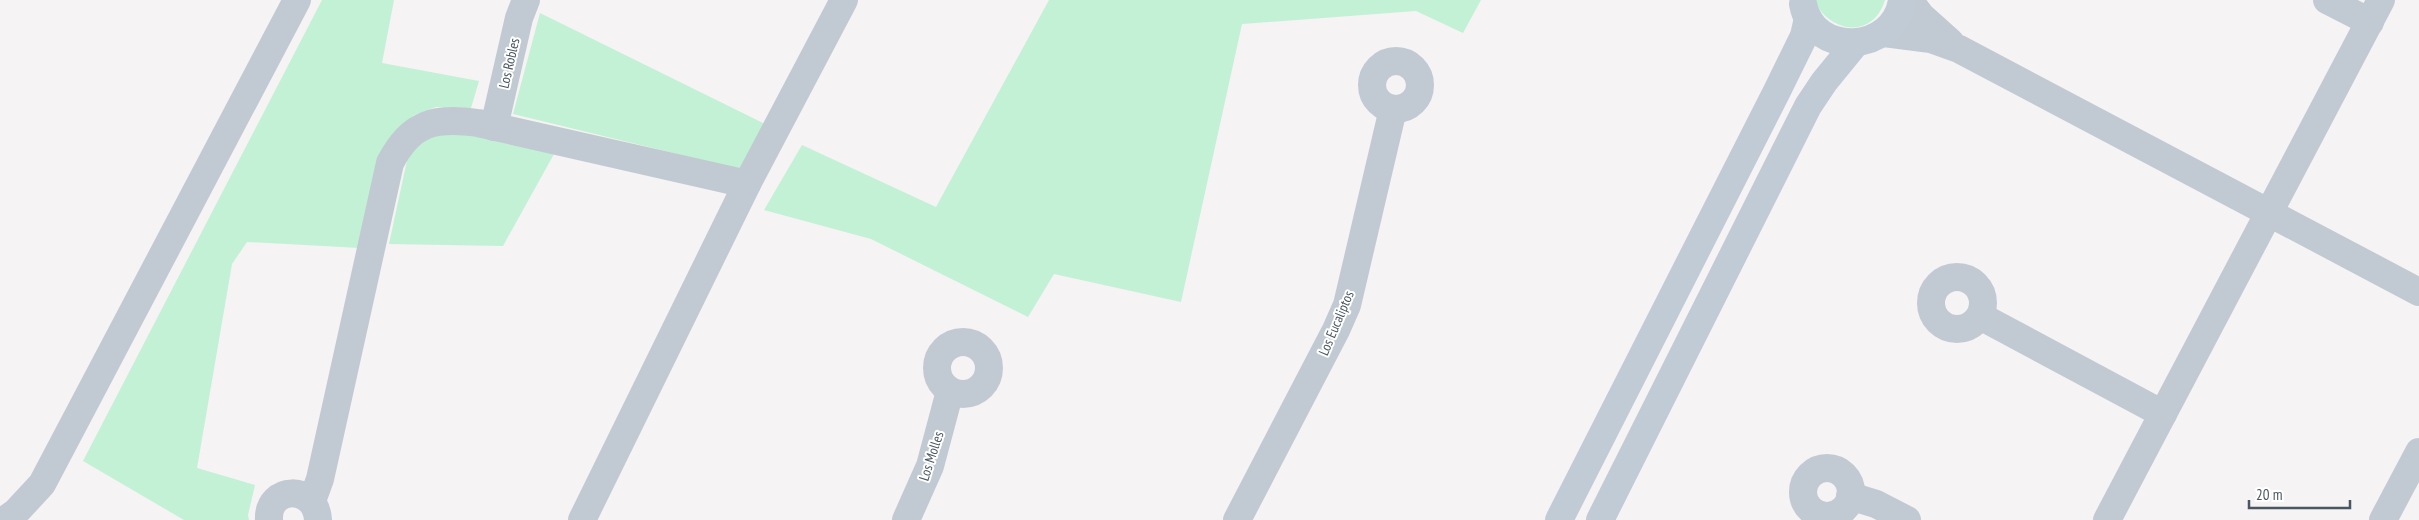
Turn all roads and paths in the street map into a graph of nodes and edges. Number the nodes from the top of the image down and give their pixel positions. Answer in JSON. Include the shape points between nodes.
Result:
{"nodes":[{"id":1,"x":297,"y":0,"type":"edge"},
{"id":2,"x":526,"y":0,"type":"edge"},
{"id":3,"x":844,"y":0,"type":"edge"},
{"id":4,"x":1902,"y":0,"type":"edge"},
{"id":5,"x":1909,"y":0,"type":"edge"},
{"id":6,"x":2327,"y":0,"type":"edge"},
{"id":7,"x":1803,"y":7,"type":"edge"},
{"id":8,"x":2375,"y":11,"type":"edge"},
{"id":9,"x":1884,"y":33,"type":"junction"},
{"id":10,"x":1855,"y":44,"type":"junction"},
{"id":11,"x":1959,"y":49,"type":"junction"},
{"id":12,"x":1393,"y":109,"type":"dead end"},
{"id":13,"x":494,"y":127,"type":"junction"},
{"id":14,"x":747,"y":184,"type":"junction"},
{"id":15,"x":2268,"y":214,"type":"junction"},
{"id":16,"x":2419,"y":292,"type":"edge"},
{"id":17,"x":1980,"y":316,"type":"dead end"},
{"id":18,"x":950,"y":390,"type":"dead end"},
{"id":19,"x":2163,"y":414,"type":"junction"},
{"id":20,"x":2419,"y":452,"type":"edge"},
{"id":21,"x":1850,"y":496,"type":"dead end"},
{"id":22,"x":315,"y":511,"type":"edge"},
{"id":23,"x":5,"y":520,"type":"edge"},
{"id":24,"x":269,"y":520,"type":"edge"},
{"id":25,"x":582,"y":520,"type":"edge"},
{"id":26,"x":906,"y":520,"type":"edge"},
{"id":27,"x":1237,"y":520,"type":"edge"},
{"id":28,"x":1559,"y":520,"type":"edge"},
{"id":29,"x":1600,"y":520,"type":"edge"},
{"id":30,"x":1907,"y":520,"type":"edge"},
{"id":31,"x":2106,"y":520,"type":"edge"},
{"id":32,"x":2383,"y":520,"type":"edge"}],
"edges":[{"from":1,"to":23,"type":"street","via":[[42,484]]},
{"from":2,"to":13,"type":"street","name":"Los Robles"},
{"from":3,"to":14,"type":"street"},
{"from":4,"to":9,"type":"street","via":[[1894,21]]},
{"from":5,"to":11,"type":"street","via":[[1921,16]]},
{"from":6,"to":8,"type":"street"},
{"from":7,"to":10,"type":"street","via":[[1813,25],[1825,36]]},
{"from":7,"to":28,"type":"street","via":[[1804,36]]},
{"from":8,"to":15,"type":"street"},
{"from":9,"to":10,"type":"street"},
{"from":9,"to":11,"type":"street","via":[[1931,39]]},
{"from":10,"to":29,"type":"street","via":[[1808,106]]},
{"from":11,"to":15,"type":"street"},
{"from":12,"to":27,"type":"street","name":"Los Eucaliptos","via":[[1347,305]]},
{"from":13,"to":14,"type":"street"},
{"from":13,"to":22,"type":"street","via":[[452,119],[429,123],[400,144],[390,163]]},
{"from":14,"to":25,"type":"street"},
{"from":15,"to":16,"type":"street"},
{"from":15,"to":19,"type":"street"},
{"from":17,"to":19,"type":"street"},
{"from":18,"to":26,"type":"street","name":"Los Molles","via":[[930,466]]},
{"from":19,"to":31,"type":"street"},
{"from":20,"to":32,"type":"street"},
{"from":21,"to":30,"type":"street","via":[[1876,504]]},
{"from":22,"to":24,"type":"street","via":[[304,495],[282,495],[274,503]]}]}
